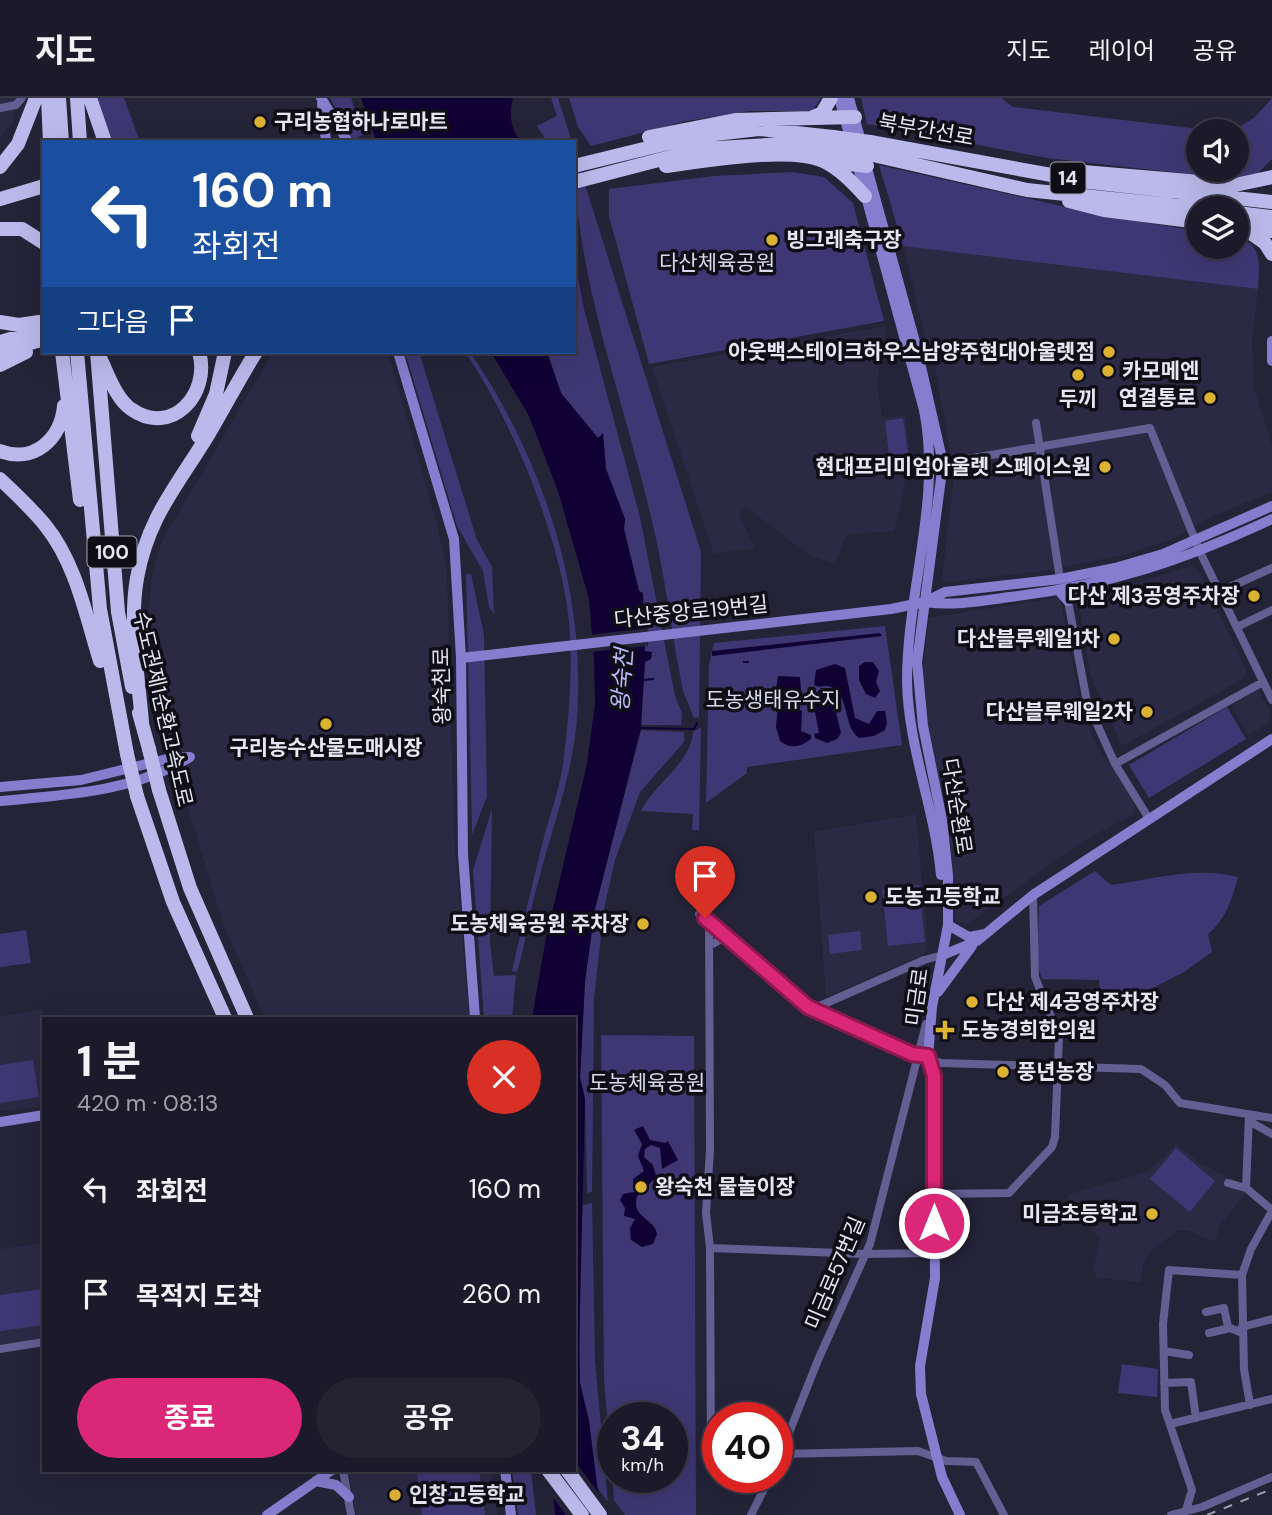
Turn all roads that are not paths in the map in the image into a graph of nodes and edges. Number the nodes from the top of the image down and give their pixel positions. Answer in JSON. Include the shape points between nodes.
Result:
{"nodes":[{"id":1,"x":22,"y":98,"type":"edge"},
{"id":2,"x":36,"y":98,"type":"edge"},
{"id":3,"x":48,"y":98,"type":"edge"},
{"id":4,"x":59,"y":98,"type":"edge"},
{"id":5,"x":77,"y":98,"type":"edge"},
{"id":6,"x":90,"y":98,"type":"edge"},
{"id":7,"x":831,"y":98,"type":"edge"},
{"id":8,"x":839,"y":98,"type":"edge"},
{"id":9,"x":849,"y":98,"type":"edge"},
{"id":10,"x":322,"y":100,"type":"edge"},
{"id":11,"x":0,"y":108,"type":"edge"},
{"id":12,"x":850,"y":118,"type":"junction"},
{"id":13,"x":810,"y":119,"type":"junction"},
{"id":14,"x":50,"y":140,"type":"edge"},
{"id":15,"x":62,"y":140,"type":"edge"},
{"id":16,"x":80,"y":140,"type":"edge"},
{"id":17,"x":104,"y":140,"type":"edge"},
{"id":18,"x":326,"y":140,"type":"edge"},
{"id":19,"x":347,"y":140,"type":"edge"},
{"id":20,"x":835,"y":143,"type":"junction"},
{"id":21,"x":616,"y":154,"type":"junction"},
{"id":22,"x":867,"y":157,"type":"junction"},
{"id":23,"x":821,"y":160,"type":"junction"},
{"id":24,"x":576,"y":165,"type":"edge"},
{"id":25,"x":0,"y":167,"type":"edge"},
{"id":26,"x":625,"y":168,"type":"junction"},
{"id":27,"x":1019,"y":168,"type":"junction"},
{"id":28,"x":1272,"y":177,"type":"edge"},
{"id":29,"x":576,"y":181,"type":"edge"},
{"id":30,"x":1235,"y":185,"type":"junction"},
{"id":31,"x":42,"y":187,"type":"edge"},
{"id":32,"x":1027,"y":190,"type":"junction"},
{"id":33,"x":865,"y":196,"type":"junction"},
{"id":34,"x":0,"y":199,"type":"edge"},
{"id":35,"x":1270,"y":205,"type":"edge"},
{"id":36,"x":1186,"y":207,"type":"edge"},
{"id":37,"x":1249,"y":217,"type":"edge"},
{"id":38,"x":1186,"y":220,"type":"edge"},
{"id":39,"x":1249,"y":225,"type":"edge"},
{"id":40,"x":0,"y":229,"type":"edge"},
{"id":41,"x":1249,"y":230,"type":"edge"},
{"id":42,"x":1272,"y":231,"type":"edge"},
{"id":43,"x":42,"y":242,"type":"edge"},
{"id":44,"x":1272,"y":254,"type":"edge"},
{"id":45,"x":42,"y":321,"type":"edge"},
{"id":46,"x":0,"y":322,"type":"edge"},
{"id":47,"x":42,"y":330,"type":"edge"},
{"id":48,"x":42,"y":340,"type":"edge"},
{"id":49,"x":1272,"y":341,"type":"edge"},
{"id":50,"x":0,"y":342,"type":"edge"},
{"id":51,"x":42,"y":348,"type":"edge"},
{"id":52,"x":0,"y":352,"type":"edge"},
{"id":53,"x":26,"y":352,"type":"junction"},
{"id":54,"x":78,"y":354,"type":"edge"},
{"id":55,"x":97,"y":354,"type":"edge"},
{"id":56,"x":98,"y":354,"type":"edge"},
{"id":57,"x":199,"y":354,"type":"edge"},
{"id":58,"x":225,"y":354,"type":"edge"},
{"id":59,"x":255,"y":354,"type":"edge"},
{"id":60,"x":63,"y":355,"type":"edge"},
{"id":61,"x":400,"y":355,"type":"edge"},
{"id":62,"x":0,"y":359,"type":"edge"},
{"id":63,"x":1272,"y":361,"type":"edge"},
{"id":64,"x":0,"y":365,"type":"edge"},
{"id":65,"x":65,"y":387,"type":"junction"},
{"id":66,"x":1036,"y":423,"type":"dead end"},
{"id":67,"x":1039,"y":448,"type":"junction"},
{"id":68,"x":0,"y":452,"type":"edge"},
{"id":69,"x":943,"y":463,"type":"junction"},
{"id":70,"x":181,"y":472,"type":"junction"},
{"id":71,"x":0,"y":479,"type":"edge"},
{"id":72,"x":1272,"y":506,"type":"edge"},
{"id":73,"x":1272,"y":519,"type":"edge"},
{"id":74,"x":1195,"y":540,"type":"junction"},
{"id":75,"x":1200,"y":552,"type":"junction"},
{"id":76,"x":1272,"y":568,"type":"edge"},
{"id":77,"x":1060,"y":585,"type":"junction"},
{"id":78,"x":1073,"y":589,"type":"junction"},
{"id":79,"x":1221,"y":591,"type":"junction"},
{"id":80,"x":99,"y":600,"type":"junction"},
{"id":81,"x":1068,"y":601,"type":"junction"},
{"id":82,"x":919,"y":603,"type":"junction"},
{"id":83,"x":1272,"y":610,"type":"edge"},
{"id":84,"x":1237,"y":627,"type":"junction"},
{"id":85,"x":465,"y":657,"type":"junction"},
{"id":86,"x":1263,"y":682,"type":"junction"},
{"id":87,"x":1272,"y":700,"type":"edge"},
{"id":88,"x":142,"y":722,"type":"junction"},
{"id":89,"x":120,"y":724,"type":"junction"},
{"id":90,"x":1272,"y":739,"type":"edge"},
{"id":91,"x":1115,"y":764,"type":"junction"},
{"id":92,"x":0,"y":787,"type":"edge"},
{"id":93,"x":0,"y":801,"type":"edge"},
{"id":94,"x":1148,"y":817,"type":"junction"},
{"id":95,"x":1033,"y":895,"type":"junction"},
{"id":96,"x":699,"y":914,"type":"dead end"},
{"id":97,"x":709,"y":920,"type":"junction"},
{"id":98,"x":948,"y":925,"type":"junction"},
{"id":99,"x":985,"y":934,"type":"junction"},
{"id":100,"x":729,"y":935,"type":"junction"},
{"id":101,"x":973,"y":944,"type":"junction"},
{"id":102,"x":709,"y":946,"type":"junction"},
{"id":103,"x":943,"y":955,"type":"junction"},
{"id":104,"x":933,"y":1002,"type":"junction"},
{"id":105,"x":810,"y":1007,"type":"junction"},
{"id":106,"x":225,"y":1017,"type":"edge"},
{"id":107,"x":247,"y":1017,"type":"edge"},
{"id":108,"x":475,"y":1017,"type":"edge"},
{"id":109,"x":924,"y":1056,"type":"junction"},
{"id":110,"x":1060,"y":1067,"type":"junction"},
{"id":111,"x":42,"y":1115,"type":"edge"},
{"id":112,"x":1249,"y":1118,"type":"junction"},
{"id":113,"x":1272,"y":1118,"type":"edge"},
{"id":114,"x":0,"y":1122,"type":"edge"},
{"id":115,"x":1272,"y":1134,"type":"edge"},
{"id":116,"x":1228,"y":1182,"type":"dead end"},
{"id":117,"x":1246,"y":1188,"type":"junction"},
{"id":118,"x":934,"y":1194,"type":"junction"},
{"id":119,"x":1272,"y":1211,"type":"edge"},
{"id":120,"x":1260,"y":1232,"type":"junction"},
{"id":121,"x":1272,"y":1235,"type":"edge"},
{"id":122,"x":710,"y":1248,"type":"junction"},
{"id":123,"x":935,"y":1253,"type":"junction"},
{"id":124,"x":865,"y":1254,"type":"junction"},
{"id":125,"x":1242,"y":1275,"type":"junction"},
{"id":126,"x":1206,"y":1312,"type":"dead end"},
{"id":127,"x":1272,"y":1319,"type":"edge"},
{"id":128,"x":1230,"y":1328,"type":"junction"},
{"id":129,"x":1242,"y":1330,"type":"junction"},
{"id":130,"x":1209,"y":1333,"type":"dead end"},
{"id":131,"x":42,"y":1342,"type":"edge"},
{"id":132,"x":0,"y":1349,"type":"edge"},
{"id":133,"x":1164,"y":1351,"type":"junction"},
{"id":134,"x":1189,"y":1354,"type":"dead end"},
{"id":135,"x":1164,"y":1383,"type":"junction"},
{"id":136,"x":1272,"y":1399,"type":"edge"},
{"id":137,"x":711,"y":1402,"type":"edge"},
{"id":138,"x":1250,"y":1405,"type":"junction"},
{"id":139,"x":1196,"y":1418,"type":"junction"},
{"id":140,"x":793,"y":1420,"type":"edge"},
{"id":141,"x":1170,"y":1424,"type":"junction"},
{"id":142,"x":793,"y":1454,"type":"edge"},
{"id":143,"x":936,"y":1458,"type":"junction"},
{"id":144,"x":329,"y":1472,"type":"edge"},
{"id":145,"x":343,"y":1472,"type":"edge"},
{"id":146,"x":505,"y":1472,"type":"edge"},
{"id":147,"x":550,"y":1472,"type":"edge"},
{"id":148,"x":568,"y":1472,"type":"edge"},
{"id":149,"x":1272,"y":1477,"type":"edge"},
{"id":150,"x":316,"y":1481,"type":"junction"},
{"id":151,"x":762,"y":1493,"type":"edge"},
{"id":152,"x":349,"y":1497,"type":"junction"},
{"id":153,"x":1186,"y":1510,"type":"junction"},
{"id":154,"x":267,"y":1515,"type":"edge"},
{"id":155,"x":351,"y":1515,"type":"edge"},
{"id":156,"x":511,"y":1515,"type":"edge"},
{"id":157,"x":582,"y":1515,"type":"edge"},
{"id":158,"x":600,"y":1515,"type":"edge"},
{"id":159,"x":751,"y":1515,"type":"edge"},
{"id":160,"x":960,"y":1515,"type":"edge"},
{"id":161,"x":1004,"y":1515,"type":"edge"},
{"id":162,"x":1171,"y":1515,"type":"edge"}],
"edges":[{"from":1,"to":11,"type":"street","via":[[16,105]]},
{"from":2,"to":25,"type":"highway","via":[[18,144]]},
{"from":3,"to":14,"type":"highway"},
{"from":4,"to":15,"type":"highway"},
{"from":5,"to":16,"type":"highway"},
{"from":6,"to":17,"type":"highway"},
{"from":7,"to":13,"type":"highway","via":[[822,113]]},
{"from":8,"to":12,"type":"street","name":"다산순환로"},
{"from":9,"to":12,"type":"street","name":"다산순환로"},
{"from":10,"to":18,"type":"street"},
{"from":10,"to":19,"type":"street"},
{"from":12,"to":13,"type":"highway"},
{"from":12,"to":22,"type":"street","name":"다산순환로"},
{"from":13,"to":21,"type":"highway","via":[[736,120],[683,128],[651,136]]},
{"from":20,"to":21,"type":"highway","name":"북부간선로","number":"14","via":[[759,129],[696,136]]},
{"from":20,"to":22,"type":"highway","name":"북부간선로","number":"14","bridge":true},
{"from":20,"to":26,"type":"highway","name":"북부간선로","number":"14","via":[[701,149]]},
{"from":21,"to":24,"type":"highway","name":"북부간선로"},
{"from":22,"to":23,"type":"highway"},
{"from":22,"to":27,"type":"highway","name":"북부간선로","number":"14"},
{"from":22,"to":32,"type":"highway","name":"북부간선로","number":"14"},
{"from":22,"to":33,"type":"street","name":"다산순환로"},
{"from":22,"to":69,"type":"street","name":"다산순환로"},
{"from":23,"to":26,"type":"highway","via":[[760,157]]},
{"from":23,"to":33,"type":"highway"},
{"from":26,"to":29,"type":"highway","name":"북부간선로"},
{"from":27,"to":30,"type":"highway"},
{"from":27,"to":35,"type":"highway","name":"북부간선로","number":"14"},
{"from":28,"to":30,"type":"highway"},
{"from":30,"to":35,"type":"highway"},
{"from":31,"to":34,"type":"highway"},
{"from":32,"to":36,"type":"highway","name":"북부간선로","number":"14"},
{"from":32,"to":38,"type":"highway","via":[[1104,210]]},
{"from":33,"to":82,"type":"street","name":"다산순환로","via":[[930,444]]},
{"from":35,"to":37,"type":"highway"},
{"from":39,"to":42,"type":"highway"},
{"from":40,"to":43,"type":"highway","via":[[22,229]]},
{"from":41,"to":44,"type":"highway"},
{"from":45,"to":46,"type":"highway"},
{"from":47,"to":50,"type":"highway"},
{"from":48,"to":52,"type":"highway"},
{"from":49,"to":63,"type":"street"},
{"from":51,"to":53,"type":"highway"},
{"from":53,"to":62,"type":"highway"},
{"from":53,"to":64,"type":"highway"},
{"from":54,"to":80,"type":"highway","name":"수도권제1순환고속도로","number":"100"},
{"from":55,"to":88,"type":"highway","name":"수도권제1순환고속도로","number":"100","via":[[118,612]]},
{"from":56,"to":57,"type":"highway","via":[[129,408],[159,419],[189,406],[202,372]]},
{"from":58,"to":70,"type":"highway","via":[[216,394]]},
{"from":59,"to":70,"type":"highway"},
{"from":60,"to":65,"type":"highway"},
{"from":61,"to":85,"type":"street","name":"왕숙천로","via":[[454,539]]},
{"from":65,"to":68,"type":"highway","via":[[63,417],[48,443],[24,454]]},
{"from":65,"to":80,"type":"highway"},
{"from":66,"to":67,"type":"street"},
{"from":67,"to":69,"type":"street"},
{"from":67,"to":74,"type":"street","via":[[1150,428]]},
{"from":67,"to":77,"type":"street"},
{"from":69,"to":82,"type":"street","name":"다산순환로"},
{"from":70,"to":88,"type":"highway","via":[[153,523],[136,580]]},
{"from":71,"to":89,"type":"highway","via":[[46,526],[60,548]]},
{"from":72,"to":74,"type":"street","name":"다산중앙로19번길"},
{"from":73,"to":75,"type":"street","name":"다산중앙로19번길"},
{"from":74,"to":75,"type":"street"},
{"from":74,"to":77,"type":"street","name":"다산중앙로19번길"},
{"from":75,"to":78,"type":"street","name":"다산중앙로19번길","via":[[1127,577]]},
{"from":75,"to":79,"type":"street"},
{"from":76,"to":79,"type":"street"},
{"from":77,"to":78,"type":"street","name":"다산중앙로19번길"},
{"from":77,"to":81,"type":"street"},
{"from":77,"to":82,"type":"street","name":"다산중앙로19번길","via":[[945,605]]},
{"from":78,"to":81,"type":"street"},
{"from":79,"to":84,"type":"street"},
{"from":80,"to":89,"type":"highway","name":"수도권제1순환고속도로","number":"100"},
{"from":81,"to":91,"type":"street","via":[[1087,702]]},
{"from":82,"to":85,"type":"street","name":"다산중앙로19번길"},
{"from":82,"to":98,"type":"street","name":"다산순환로","via":[[917,674],[942,820]]},
{"from":82,"to":103,"type":"street","name":"다산순환로","via":[[908,661],[908,700],[940,868]]},
{"from":83,"to":84,"type":"street"},
{"from":84,"to":86,"type":"street"},
{"from":85,"to":108,"type":"street","name":"왕숙천로","via":[[463,855]]},
{"from":86,"to":87,"type":"street"},
{"from":86,"to":91,"type":"street"},
{"from":88,"to":107,"type":"highway","name":"수도권제1순환고속도로","number":"100","bridge":true,"via":[[190,888]]},
{"from":89,"to":106,"type":"highway","name":"수도권제1순환고속도로","number":"100","bridge":true,"via":[[137,796],[173,902]]},
{"from":90,"to":94,"type":"street","name":"미금로"},
{"from":91,"to":94,"type":"street"},
{"from":92,"to":93,"type":"street","via":[[81,780],[190,757],[167,771],[106,789]]},
{"from":94,"to":95,"type":"street","name":"미금로"},
{"from":95,"to":99,"type":"street","name":"미금로"},
{"from":95,"to":110,"type":"street","via":[[1035,977],[1059,1037]]},
{"from":96,"to":97,"type":"street"},
{"from":97,"to":100,"type":"street"},
{"from":97,"to":102,"type":"street"},
{"from":98,"to":99,"type":"street","via":[[969,937]]},
{"from":98,"to":103,"type":"street","name":"다산순환로"},
{"from":99,"to":101,"type":"street","name":"미금로"},
{"from":100,"to":102,"type":"street"},
{"from":100,"to":105,"type":"street"},
{"from":101,"to":103,"type":"street","name":"미금로"},
{"from":101,"to":104,"type":"street"},
{"from":102,"to":122,"type":"street","via":[[706,1213]]},
{"from":103,"to":104,"type":"street","name":"미금로"},
{"from":103,"to":105,"type":"street"},
{"from":104,"to":109,"type":"street","name":"미금로"},
{"from":105,"to":109,"type":"street"},
{"from":109,"to":110,"type":"street","via":[[941,1063]]},
{"from":109,"to":118,"type":"street","name":"미금로","via":[[933,1072]]},
{"from":109,"to":124,"type":"street","name":"미금로57번길","via":[[916,1065]]},
{"from":110,"to":112,"type":"street","via":[[1141,1069],[1166,1085],[1180,1103]]},
{"from":110,"to":118,"type":"street","via":[[1052,1147],[1009,1193]]},
{"from":111,"to":114,"type":"street"},
{"from":112,"to":113,"type":"street"},
{"from":112,"to":115,"type":"street"},
{"from":112,"to":117,"type":"street"},
{"from":116,"to":117,"type":"street"},
{"from":117,"to":119,"type":"street"},
{"from":118,"to":123,"type":"street","name":"미금로"},
{"from":119,"to":120,"type":"street"},
{"from":120,"to":121,"type":"street"},
{"from":120,"to":125,"type":"street"},
{"from":122,"to":124,"type":"street"},
{"from":122,"to":137,"type":"street"},
{"from":123,"to":124,"type":"street"},
{"from":123,"to":143,"type":"street","name":"미금로","via":[[920,1366],[923,1409]]},
{"from":124,"to":140,"type":"street","name":"미금로57번길"},
{"from":125,"to":129,"type":"street"},
{"from":125,"to":133,"type":"street","via":[[1169,1270]]},
{"from":126,"to":128,"type":"street","via":[[1224,1308]]},
{"from":127,"to":129,"type":"street"},
{"from":128,"to":129,"type":"street"},
{"from":128,"to":130,"type":"street"},
{"from":129,"to":138,"type":"street"},
{"from":131,"to":132,"type":"street"},
{"from":133,"to":134,"type":"street"},
{"from":133,"to":135,"type":"street"},
{"from":135,"to":139,"type":"street","via":[[1191,1382]]},
{"from":135,"to":141,"type":"street"},
{"from":136,"to":138,"type":"street"},
{"from":138,"to":139,"type":"street"},
{"from":139,"to":141,"type":"street"},
{"from":141,"to":153,"type":"street","via":[[1192,1490]]},
{"from":142,"to":143,"type":"street","via":[[918,1451]]},
{"from":143,"to":160,"type":"street","name":"미금로"},
{"from":143,"to":161,"type":"street","via":[[976,1462]]},
{"from":144,"to":150,"type":"street"},
{"from":145,"to":152,"type":"street"},
{"from":146,"to":156,"type":"street"},
{"from":147,"to":157,"type":"highway"},
{"from":148,"to":158,"type":"highway"},
{"from":149,"to":153,"type":"street"},
{"from":150,"to":152,"type":"street","via":[[337,1485]]},
{"from":150,"to":154,"type":"street"},
{"from":151,"to":159,"type":"street"},
{"from":152,"to":155,"type":"street"},
{"from":153,"to":162,"type":"street"}]}
